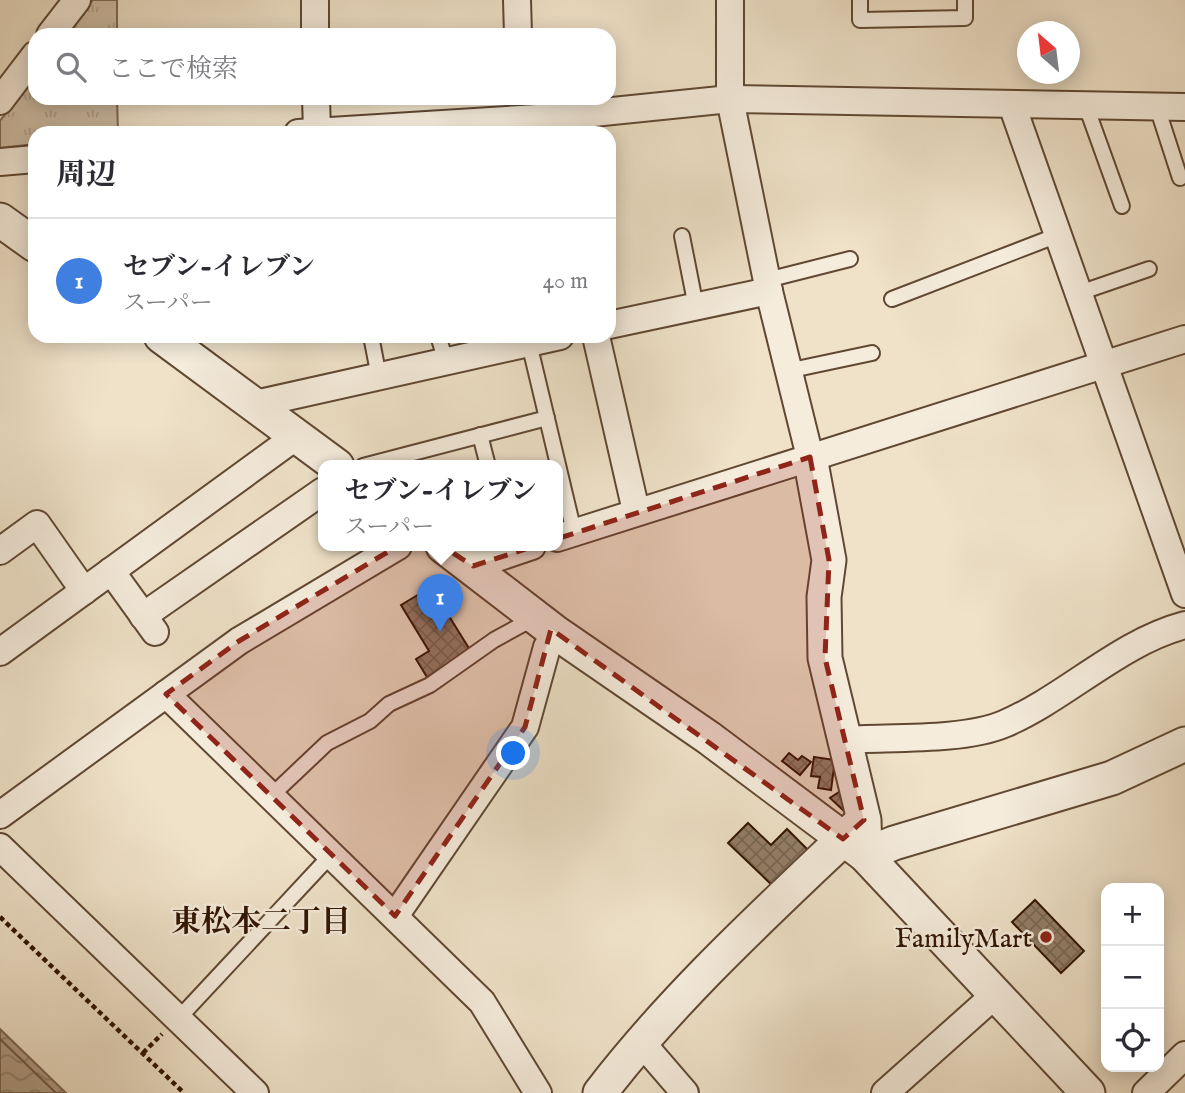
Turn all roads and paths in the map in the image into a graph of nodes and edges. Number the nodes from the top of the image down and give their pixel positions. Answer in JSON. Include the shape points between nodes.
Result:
{"nodes":[{"id":1,"x":77,"y":0,"type":"edge"},
{"id":2,"x":315,"y":0,"type":"edge"},
{"id":3,"x":517,"y":0,"type":"edge"},
{"id":4,"x":730,"y":0,"type":"edge"},
{"id":5,"x":860,"y":0,"type":"edge"},
{"id":6,"x":965,"y":0,"type":"edge"},
{"id":7,"x":55,"y":28,"type":"edge"},
{"id":8,"x":315,"y":28,"type":"edge"},
{"id":9,"x":517,"y":28,"type":"edge"},
{"id":10,"x":28,"y":64,"type":"edge"},
{"id":11,"x":730,"y":99,"type":"junction"},
{"id":12,"x":0,"y":101,"type":"edge"},
{"id":13,"x":315,"y":105,"type":"edge"},
{"id":14,"x":1012,"y":105,"type":"junction"},
{"id":15,"x":1086,"y":106,"type":"junction"},
{"id":16,"x":1157,"y":107,"type":"junction"},
{"id":17,"x":1185,"y":107,"type":"edge"},
{"id":18,"x":519,"y":108,"type":"edge"},
{"id":19,"x":556,"y":125,"type":"edge"},
{"id":20,"x":309,"y":126,"type":"edge"},
{"id":21,"x":360,"y":126,"type":"edge"},
{"id":22,"x":28,"y":160,"type":"edge"},
{"id":23,"x":0,"y":162,"type":"edge"},
{"id":24,"x":1180,"y":178,"type":"dead end"},
{"id":25,"x":1122,"y":206,"type":"dead end"},
{"id":26,"x":0,"y":220,"type":"edge"},
{"id":27,"x":1058,"y":235,"type":"junction"},
{"id":28,"x":682,"y":236,"type":"dead end"},
{"id":29,"x":28,"y":240,"type":"edge"},
{"id":30,"x":849,"y":258,"type":"dead end"},
{"id":31,"x":1149,"y":269,"type":"dead end"},
{"id":32,"x":768,"y":286,"type":"junction"},
{"id":33,"x":1079,"y":293,"type":"junction"},
{"id":34,"x":892,"y":299,"type":"dead end"},
{"id":35,"x":696,"y":307,"type":"junction"},
{"id":36,"x":616,"y":324,"type":"edge"},
{"id":37,"x":1185,"y":338,"type":"edge"},
{"id":38,"x":171,"y":343,"type":"edge"},
{"id":39,"x":373,"y":343,"type":"edge"},
{"id":40,"x":440,"y":343,"type":"edge"},
{"id":41,"x":509,"y":343,"type":"edge"},
{"id":42,"x":513,"y":343,"type":"edge"},
{"id":43,"x":598,"y":343,"type":"edge"},
{"id":44,"x":872,"y":354,"type":"dead end"},
{"id":45,"x":446,"y":361,"type":"junction"},
{"id":46,"x":1103,"y":362,"type":"junction"},
{"id":47,"x":787,"y":370,"type":"junction"},
{"id":48,"x":379,"y":377,"type":"junction"},
{"id":49,"x":256,"y":404,"type":"junction"},
{"id":50,"x":547,"y":418,"type":"junction"},
{"id":51,"x":298,"y":435,"type":"junction"},
{"id":52,"x":480,"y":435,"type":"junction"},
{"id":53,"x":810,"y":457,"type":"junction"},
{"id":54,"x":329,"y":460,"type":"edge"},
{"id":55,"x":386,"y":460,"type":"edge"},
{"id":56,"x":486,"y":460,"type":"edge"},
{"id":57,"x":553,"y":460,"type":"edge"},
{"id":58,"x":318,"y":495,"type":"edge"},
{"id":59,"x":636,"y":511,"type":"junction"},
{"id":60,"x":565,"y":535,"type":"edge"},
{"id":61,"x":0,"y":551,"type":"edge"},
{"id":62,"x":390,"y":551,"type":"edge"},
{"id":63,"x":450,"y":551,"type":"edge"},
{"id":64,"x":511,"y":551,"type":"edge"},
{"id":65,"x":473,"y":566,"type":"junction"},
{"id":66,"x":111,"y":571,"type":"junction"},
{"id":67,"x":84,"y":591,"type":"junction"},
{"id":68,"x":1185,"y":594,"type":"edge"},
{"id":69,"x":546,"y":625,"type":"junction"},
{"id":70,"x":1185,"y":625,"type":"edge"},
{"id":71,"x":0,"y":652,"type":"edge"},
{"id":72,"x":166,"y":694,"type":"junction"},
{"id":73,"x":845,"y":740,"type":"junction"},
{"id":74,"x":1185,"y":744,"type":"edge"},
{"id":75,"x":271,"y":797,"type":"junction"},
{"id":76,"x":0,"y":815,"type":"edge"},
{"id":77,"x":857,"y":838,"type":"junction"},
{"id":78,"x":0,"y":847,"type":"edge"},
{"id":79,"x":331,"y":856,"type":"junction"},
{"id":80,"x":395,"y":916,"type":"junction"},
{"id":81,"x":0,"y":917,"type":"edge"},
{"id":82,"x":996,"y":994,"type":"junction"},
{"id":83,"x":175,"y":1021,"type":"junction"},
{"id":84,"x":641,"y":1042,"type":"junction"},
{"id":85,"x":143,"y":1054,"type":"junction"},
{"id":86,"x":1185,"y":1055,"type":"edge"},
{"id":87,"x":184,"y":1093,"type":"edge"},
{"id":88,"x":255,"y":1093,"type":"edge"},
{"id":89,"x":538,"y":1093,"type":"edge"},
{"id":90,"x":600,"y":1093,"type":"edge"},
{"id":91,"x":685,"y":1093,"type":"edge"},
{"id":92,"x":885,"y":1093,"type":"edge"},
{"id":93,"x":1088,"y":1093,"type":"edge"},
{"id":94,"x":1146,"y":1093,"type":"edge"}],
"edges":[{"from":1,"to":7,"type":"street"},
{"from":2,"to":8,"type":"street"},
{"from":3,"to":9,"type":"street"},
{"from":4,"to":11,"type":"street"},
{"from":5,"to":6,"type":"lane","via":[[860,20],[965,18]]},
{"from":10,"to":12,"type":"street"},
{"from":11,"to":14,"type":"street"},
{"from":11,"to":19,"type":"street"},
{"from":11,"to":32,"type":"street"},
{"from":13,"to":20,"type":"street"},
{"from":14,"to":15,"type":"street"},
{"from":14,"to":27,"type":"street"},
{"from":15,"to":16,"type":"street"},
{"from":15,"to":25,"type":"lane"},
{"from":16,"to":17,"type":"street"},
{"from":16,"to":24,"type":"lane"},
{"from":18,"to":19,"type":"street"},
{"from":18,"to":21,"type":"street"},
{"from":22,"to":23,"type":"street"},
{"from":26,"to":29,"type":"street"},
{"from":27,"to":33,"type":"street"},
{"from":27,"to":34,"type":"lane"},
{"from":28,"to":35,"type":"lane"},
{"from":30,"to":32,"type":"lane"},
{"from":31,"to":33,"type":"lane"},
{"from":32,"to":35,"type":"street"},
{"from":32,"to":47,"type":"street"},
{"from":33,"to":46,"type":"street"},
{"from":35,"to":36,"type":"street"},
{"from":37,"to":46,"type":"street"},
{"from":38,"to":49,"type":"street"},
{"from":39,"to":48,"type":"lane"},
{"from":40,"to":45,"type":"lane"},
{"from":41,"to":45,"type":"street"},
{"from":42,"to":50,"type":"lane"},
{"from":43,"to":59,"type":"street"},
{"from":44,"to":47,"type":"lane"},
{"from":45,"to":48,"type":"street"},
{"from":46,"to":53,"type":"street"},
{"from":46,"to":68,"type":"street"},
{"from":47,"to":53,"type":"street"},
{"from":48,"to":49,"type":"street"},
{"from":49,"to":51,"type":"street"},
{"from":50,"to":52,"type":"lane"},
{"from":50,"to":57,"type":"lane"},
{"from":51,"to":54,"type":"street"},
{"from":51,"to":66,"type":"street"},
{"from":52,"to":55,"type":"lane"},
{"from":52,"to":56,"type":"lane"},
{"from":53,"to":59,"type":"street"},
{"from":53,"to":73,"type":"street","via":[[829,560],[825,658]]},
{"from":58,"to":66,"type":"street","via":[[149,624]]},
{"from":59,"to":60,"type":"street"},
{"from":61,"to":67,"type":"street","via":[[37,524]]},
{"from":62,"to":72,"type":"street","via":[[239,641]]},
{"from":63,"to":65,"type":"street"},
{"from":64,"to":65,"type":"street"},
{"from":65,"to":69,"type":"street"},
{"from":66,"to":67,"type":"street"},
{"from":67,"to":71,"type":"street"},
{"from":69,"to":75,"type":"lane","via":[[494,640],[430,685],[389,704],[370,721],[327,743]]},
{"from":69,"to":77,"type":"street"},
{"from":69,"to":80,"type":"street","via":[[547,647],[526,727]]},
{"from":70,"to":73,"type":"street","via":[[1156,633],[1054,698],[1001,725],[965,733]]},
{"from":72,"to":75,"type":"street"},
{"from":72,"to":76,"type":"street"},
{"from":73,"to":77,"type":"street"},
{"from":74,"to":77,"type":"street","via":[[1112,778],[894,843]]},
{"from":75,"to":79,"type":"street"},
{"from":77,"to":82,"type":"street"},
{"from":77,"to":84,"type":"street"},
{"from":78,"to":83,"type":"street"},
{"from":79,"to":80,"type":"street"},
{"from":79,"to":83,"type":"lane"},
{"from":80,"to":89,"type":"street","via":[[482,1002]]},
{"from":81,"to":85,"type":"path"},
{"from":82,"to":92,"type":"street"},
{"from":82,"to":93,"type":"street"},
{"from":83,"to":85,"type":"path"},
{"from":83,"to":88,"type":"street"},
{"from":84,"to":90,"type":"street"},
{"from":84,"to":91,"type":"street"},
{"from":85,"to":87,"type":"path"},
{"from":86,"to":94,"type":"street"}]}
